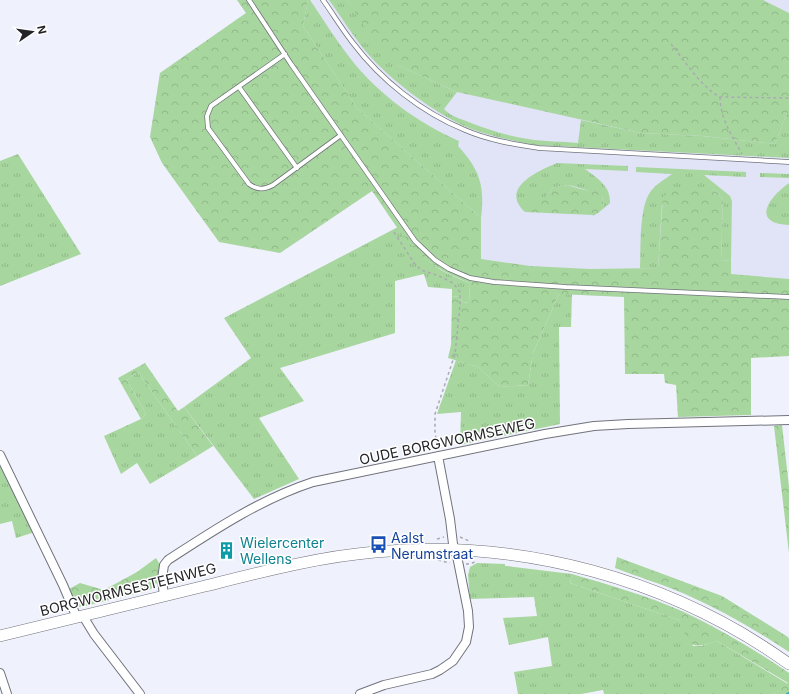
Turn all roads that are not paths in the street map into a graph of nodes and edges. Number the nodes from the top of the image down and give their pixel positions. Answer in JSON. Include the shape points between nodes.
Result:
{"nodes":[{"id":1,"x":249,"y":0,"type":"edge"},
{"id":2,"x":323,"y":0,"type":"edge"},
{"id":3,"x":285,"y":54,"type":"junction"},
{"id":4,"x":239,"y":87,"type":"junction"},
{"id":5,"x":341,"y":135,"type":"junction"},
{"id":6,"x":789,"y":162,"type":"edge"},
{"id":7,"x":297,"y":168,"type":"junction"},
{"id":8,"x":789,"y":297,"type":"edge"},
{"id":9,"x":789,"y":420,"type":"edge"},
{"id":10,"x":0,"y":455,"type":"edge"},
{"id":11,"x":438,"y":456,"type":"junction"},
{"id":12,"x":454,"y":550,"type":"junction"},
{"id":13,"x":164,"y":596,"type":"junction"},
{"id":14,"x":80,"y":617,"type":"junction"},
{"id":15,"x":0,"y":636,"type":"edge"},
{"id":16,"x":789,"y":664,"type":"edge"},
{"id":17,"x":0,"y":673,"type":"edge"},
{"id":18,"x":7,"y":694,"type":"edge"},
{"id":19,"x":140,"y":694,"type":"edge"},
{"id":20,"x":360,"y":694,"type":"edge"}],
"edges":[{"from":1,"to":3,"type":"lane"},
{"from":2,"to":6,"type":"lane","via":[[353,44],[380,74],[421,106],[465,130],[510,144],[538,148]]},
{"from":3,"to":4,"type":"lane"},
{"from":3,"to":5,"type":"lane"},
{"from":4,"to":7,"type":"lane"},
{"from":4,"to":7,"type":"lane","via":[[209,109],[206,119],[211,133],[249,184],[258,189],[265,189]]},
{"from":5,"to":7,"type":"lane"},
{"from":5,"to":8,"type":"lane","via":[[416,241],[435,260],[470,278],[539,286]]},
{"from":9,"to":11,"type":"street","name":"OUDE BORGWORMSEWEG","via":[[594,426]]},
{"from":10,"to":14,"type":"street"},
{"from":11,"to":12,"type":"street"},
{"from":11,"to":13,"type":"street","name":"OUDE BORGWORMSEWEG","via":[[313,482],[262,504],[206,535],[168,560],[164,565],[162,579]]},
{"from":12,"to":13,"type":"main road","name":"BORGWORMSESTEENWEG","via":[[417,549],[344,555],[286,566]]},
{"from":12,"to":16,"type":"main road","name":"BORGWORMSESTEENWEG","via":[[536,558],[615,577],[653,590],[704,613],[753,640]]},
{"from":12,"to":20,"type":"street","via":[[468,611],[469,627],[466,642],[460,652],[453,661],[432,674]]},
{"from":13,"to":14,"type":"main road","name":"BORGWORMSESTEENWEG"},
{"from":14,"to":15,"type":"main road","name":"BORGWORMSESTEENWEG"},
{"from":14,"to":19,"type":"street"},
{"from":17,"to":18,"type":"street"}]}
